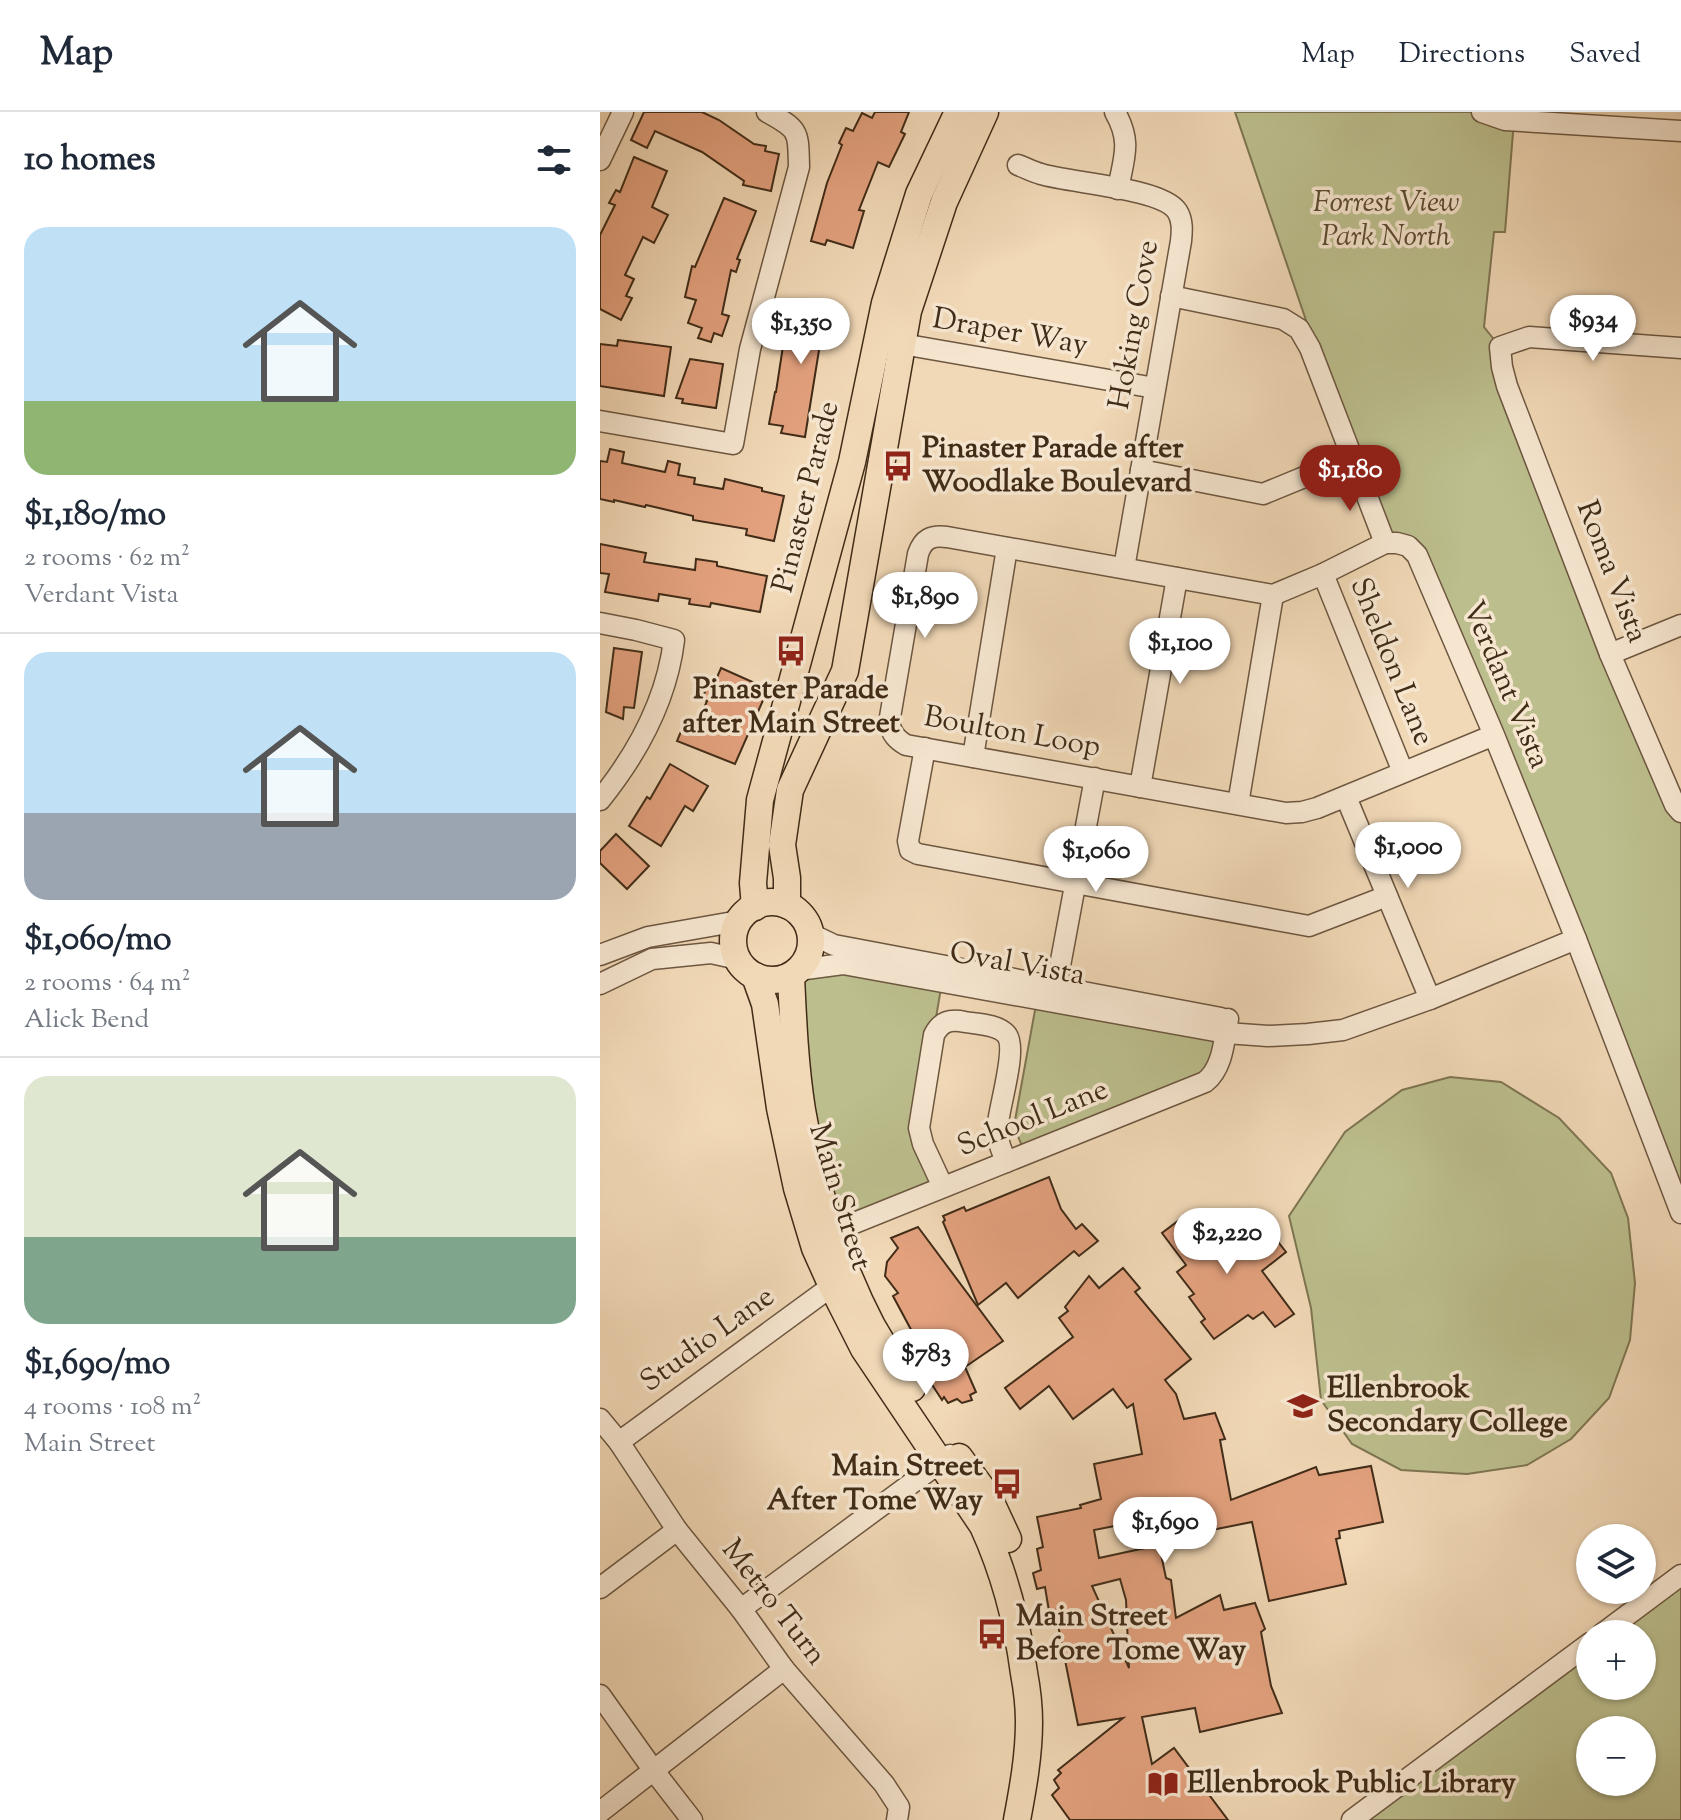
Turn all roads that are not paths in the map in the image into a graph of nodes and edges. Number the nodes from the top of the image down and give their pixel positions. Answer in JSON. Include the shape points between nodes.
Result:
{"nodes":[{"id":1,"x":623,"y":112,"type":"edge"},
{"id":2,"x":767,"y":112,"type":"edge"},
{"id":3,"x":958,"y":112,"type":"edge"},
{"id":4,"x":985,"y":112,"type":"edge"},
{"id":5,"x":1115,"y":112,"type":"edge"},
{"id":6,"x":1482,"y":112,"type":"edge"},
{"id":7,"x":1681,"y":131,"type":"edge"},
{"id":8,"x":600,"y":160,"type":"edge"},
{"id":9,"x":1018,"y":165,"type":"dead end"},
{"id":10,"x":1118,"y":189,"type":"junction"},
{"id":11,"x":1171,"y":296,"type":"junction"},
{"id":12,"x":902,"y":344,"type":"junction"},
{"id":13,"x":1681,"y":348,"type":"edge"},
{"id":14,"x":1155,"y":388,"type":"junction"},
{"id":15,"x":600,"y":421,"type":"edge"},
{"id":16,"x":1353,"y":457,"type":"junction"},
{"id":17,"x":1141,"y":470,"type":"junction"},
{"id":18,"x":1385,"y":543,"type":"junction"},
{"id":19,"x":1007,"y":548,"type":"junction"},
{"id":20,"x":1124,"y":568,"type":"junction"},
{"id":21,"x":1323,"y":574,"type":"junction"},
{"id":22,"x":1177,"y":578,"type":"junction"},
{"id":23,"x":1273,"y":595,"type":"junction"},
{"id":24,"x":600,"y":623,"type":"edge"},
{"id":25,"x":1681,"y":625,"type":"edge"},
{"id":26,"x":1610,"y":654,"type":"junction"},
{"id":27,"x":1494,"y":735,"type":"junction"},
{"id":28,"x":925,"y":748,"type":"junction"},
{"id":29,"x":973,"y":757,"type":"junction"},
{"id":30,"x":1403,"y":772,"type":"junction"},
{"id":31,"x":1095,"y":778,"type":"junction"},
{"id":32,"x":1140,"y":787,"type":"junction"},
{"id":33,"x":1346,"y":797,"type":"junction"},
{"id":34,"x":600,"y":800,"type":"edge"},
{"id":35,"x":1238,"y":804,"type":"junction"},
{"id":36,"x":1681,"y":812,"type":"edge"},
{"id":37,"x":1076,"y":882,"type":"junction"},
{"id":38,"x":1387,"y":896,"type":"junction"},
{"id":39,"x":787,"y":905,"type":"junction"},
{"id":40,"x":747,"y":914,"type":"junction"},
{"id":41,"x":811,"y":934,"type":"junction"},
{"id":42,"x":1576,"y":939,"type":"junction"},
{"id":43,"x":600,"y":955,"type":"edge"},
{"id":44,"x":746,"y":968,"type":"junction"},
{"id":45,"x":795,"y":973,"type":"junction"},
{"id":46,"x":600,"y":984,"type":"edge"},
{"id":47,"x":1055,"y":994,"type":"junction"},
{"id":48,"x":1430,"y":999,"type":"junction"},
{"id":49,"x":1227,"y":1026,"type":"junction"},
{"id":50,"x":1006,"y":1162,"type":"junction"},
{"id":51,"x":943,"y":1187,"type":"junction"},
{"id":52,"x":1681,"y":1213,"type":"edge"},
{"id":53,"x":832,"y":1232,"type":"junction"},
{"id":54,"x":832,"y":1286,"type":"junction"},
{"id":55,"x":600,"y":1419,"type":"edge"},
{"id":56,"x":619,"y":1442,"type":"junction"},
{"id":57,"x":948,"y":1457,"type":"junction"},
{"id":58,"x":677,"y":1530,"type":"junction"},
{"id":59,"x":1681,"y":1575,"type":"edge"},
{"id":60,"x":600,"y":1588,"type":"edge"},
{"id":61,"x":741,"y":1609,"type":"junction"},
{"id":62,"x":1621,"y":1620,"type":"edge"},
{"id":63,"x":1576,"y":1653,"type":"edge"},
{"id":64,"x":784,"y":1669,"type":"junction"},
{"id":65,"x":600,"y":1695,"type":"edge"},
{"id":66,"x":654,"y":1771,"type":"junction"},
{"id":67,"x":600,"y":1812,"type":"edge"},
{"id":68,"x":692,"y":1820,"type":"edge"},
{"id":69,"x":897,"y":1820,"type":"edge"},
{"id":70,"x":1017,"y":1820,"type":"edge"},
{"id":71,"x":1026,"y":1820,"type":"edge"},
{"id":72,"x":1352,"y":1820,"type":"edge"}],
"edges":[{"from":1,"to":8,"type":"street"},
{"from":2,"to":15,"type":"street","via":[[799,137],[799,167],[750,349],[733,444]]},
{"from":3,"to":40,"type":"main road","name":"Pinaster Parade","via":[[919,194],[885,303],[852,462],[760,800]]},
{"from":4,"to":12,"type":"main road","name":"Pinaster Parade","via":[[944,202]]},
{"from":5,"to":10,"type":"street","via":[[1126,136]]},
{"from":6,"to":7,"type":"street","via":[[1505,120]]},
{"from":9,"to":10,"type":"street","name":"Hoking Cove","via":[[1042,175]]},
{"from":10,"to":11,"type":"street","name":"Hoking Cove","via":[[1166,201],[1181,219]]},
{"from":11,"to":14,"type":"street","name":"Hoking Cove"},
{"from":11,"to":16,"type":"street","via":[[1283,319],[1299,329]]},
{"from":12,"to":14,"type":"street","name":"Draper Way"},
{"from":12,"to":39,"type":"main road","name":"Pinaster Parade","via":[[845,671],[790,790],[782,845]]},
{"from":13,"to":26,"type":"street","name":"Roma Vista","via":[[1529,337],[1500,347],[1507,386]]},
{"from":14,"to":17,"type":"street","name":"Hoking Cove"},
{"from":16,"to":17,"type":"street","via":[[1263,494]]},
{"from":16,"to":18,"type":"street"},
{"from":17,"to":20,"type":"street","name":"Hoking Cove"},
{"from":18,"to":21,"type":"street"},
{"from":18,"to":27,"type":"street","name":"Verdant Vista","via":[[1408,546],[1417,555]]},
{"from":19,"to":20,"type":"street","name":"Boulton Loop"},
{"from":19,"to":28,"type":"street","name":"Boulton Loop","via":[[937,536],[921,544],[889,723],[897,740]]},
{"from":19,"to":29,"type":"street"},
{"from":20,"to":22,"type":"street","name":"Boulton Loop"},
{"from":21,"to":23,"type":"street"},
{"from":21,"to":30,"type":"street","name":"Sheldon Lane"},
{"from":22,"to":23,"type":"street","name":"Boulton Loop"},
{"from":22,"to":32,"type":"street"},
{"from":23,"to":35,"type":"street"},
{"from":24,"to":34,"type":"street","via":[[674,640],[649,725]]},
{"from":25,"to":26,"type":"street"},
{"from":26,"to":36,"type":"street","name":"Roma Vista"},
{"from":27,"to":30,"type":"street","name":"Boulton Loop"},
{"from":27,"to":42,"type":"street","name":"Verdant Vista"},
{"from":28,"to":29,"type":"street","name":"Boulton Loop"},
{"from":28,"to":37,"type":"street","via":[[910,850]]},
{"from":29,"to":31,"type":"street","name":"Boulton Loop"},
{"from":30,"to":33,"type":"street","name":"Boulton Loop"},
{"from":31,"to":32,"type":"street","name":"Boulton Loop"},
{"from":31,"to":37,"type":"street"},
{"from":32,"to":35,"type":"street","name":"Boulton Loop"},
{"from":33,"to":35,"type":"street","name":"Boulton Loop","via":[[1302,812]]},
{"from":33,"to":38,"type":"street"},
{"from":37,"to":38,"type":"street","via":[[1309,926]]},
{"from":37,"to":47,"type":"street"},
{"from":38,"to":48,"type":"street"},
{"from":39,"to":40,"type":"main road","via":[[765,903]]},
{"from":39,"to":41,"type":"main road","via":[[798,912]]},
{"from":40,"to":43,"type":"street","via":[[648,937]]},
{"from":40,"to":44,"type":"main road","via":[[734,933],[733,946]]},
{"from":41,"to":45,"type":"main road","via":[[809,955]]},
{"from":41,"to":47,"type":"street","name":"Oval Vista","via":[[834,945]]},
{"from":42,"to":48,"type":"street","name":"Oval Vista"},
{"from":42,"to":52,"type":"street","name":"Verdant Vista"},
{"from":44,"to":45,"type":"main road","via":[[767,980]]},
{"from":44,"to":46,"type":"street","via":[[711,953],[652,959]]},
{"from":44,"to":54,"type":"main road","name":"Main Street","via":[[765,1004],[797,1188]]},
{"from":45,"to":47,"type":"street","name":"Oval Vista","via":[[843,964]]},
{"from":45,"to":53,"type":"main road","name":"Main Street","via":[[794,1035],[802,1110]]},
{"from":47,"to":49,"type":"street","name":"Oval Vista"},
{"from":48,"to":49,"type":"street","name":"Oval Vista","via":[[1343,1030],[1268,1036]]},
{"from":49,"to":50,"type":"street","name":"School Lane","via":[[1218,1066],[1205,1082]]},
{"from":50,"to":51,"type":"street","name":"School Lane"},
{"from":50,"to":51,"type":"street","via":[[997,1134],[1011,1050],[1008,1036],[995,1027],[945,1022],[934,1035],[919,1128]]},
{"from":51,"to":53,"type":"street","name":"School Lane"},
{"from":53,"to":57,"type":"main road","name":"Main Street","via":[[872,1326]]},
{"from":54,"to":56,"type":"street","name":"Studio Lane"},
{"from":54,"to":57,"type":"main road","name":"Main Street","via":[[864,1349]]},
{"from":55,"to":56,"type":"street","name":"Metro Turn"},
{"from":56,"to":58,"type":"street","name":"Metro Turn"},
{"from":57,"to":61,"type":"street"},
{"from":57,"to":70,"type":"main road","name":"Main Street","via":[[995,1552],[1018,1629],[1029,1721]]},
{"from":57,"to":71,"type":"main road","name":"Main Street","via":[[989,1498],[1022,1574],[1035,1627],[1040,1740]]},
{"from":58,"to":60,"type":"street"},
{"from":58,"to":61,"type":"street","name":"Metro Turn"},
{"from":59,"to":62,"type":"street"},
{"from":61,"to":64,"type":"street","name":"Metro Turn"},
{"from":63,"to":72,"type":"street"},
{"from":64,"to":66,"type":"street"},
{"from":64,"to":69,"type":"street","name":"Metro Turn","via":[[884,1784],[899,1807]]},
{"from":65,"to":66,"type":"street"},
{"from":66,"to":67,"type":"street"},
{"from":66,"to":68,"type":"street"}]}
